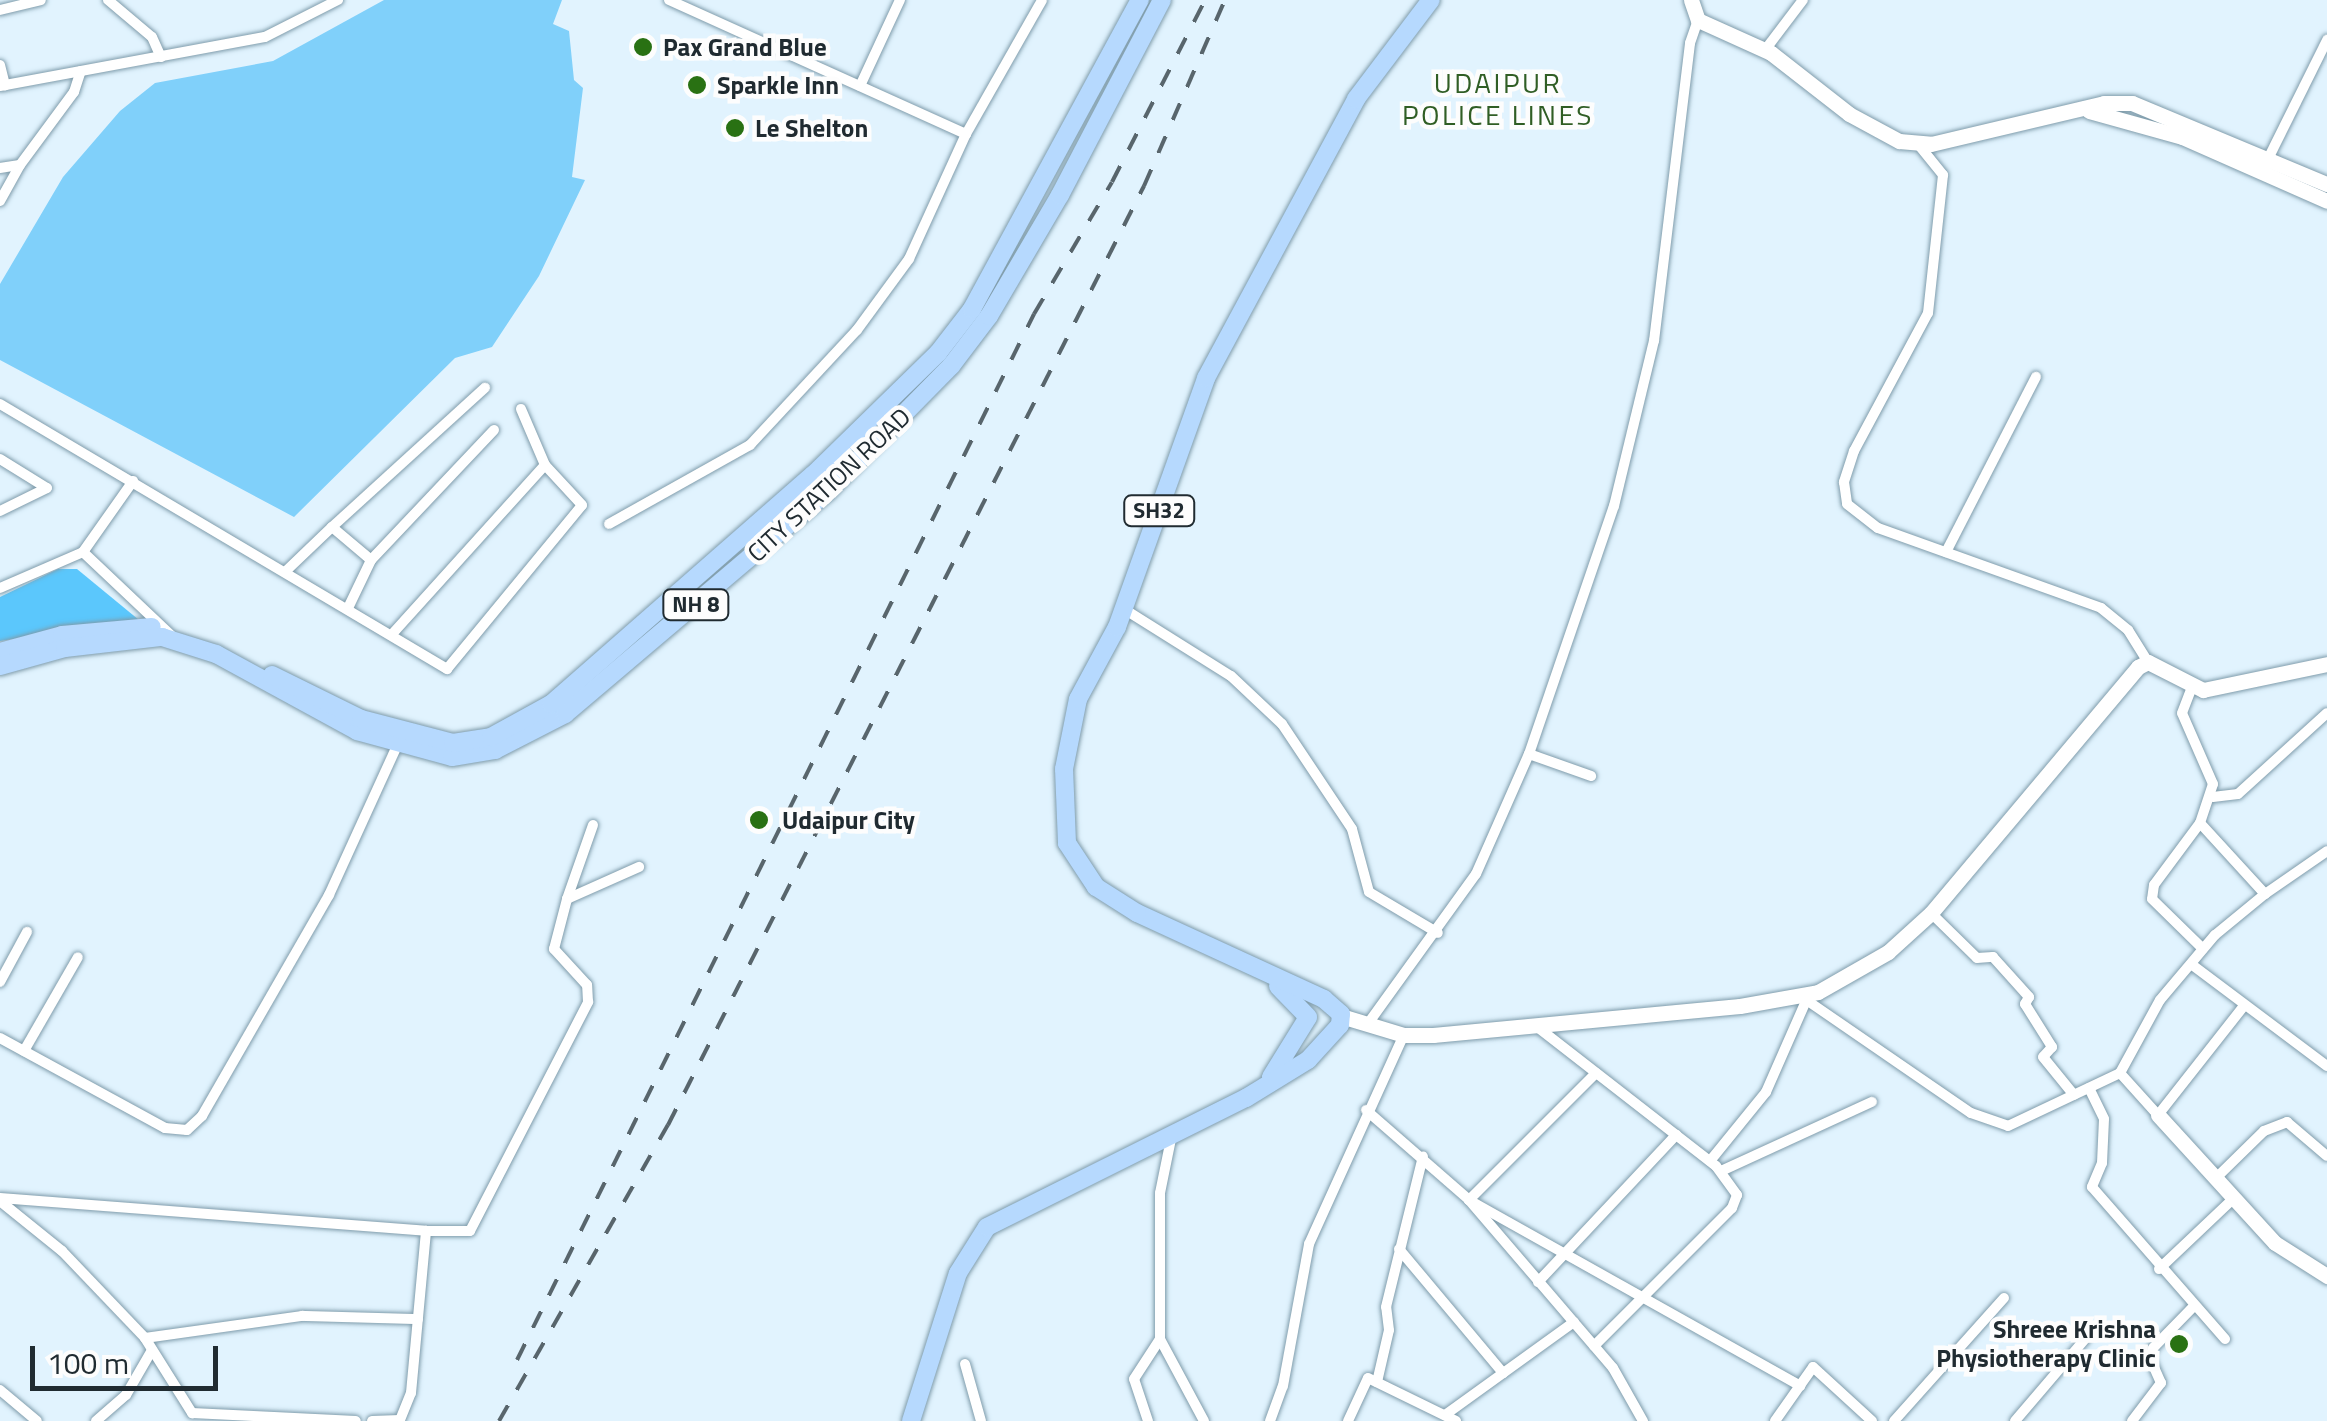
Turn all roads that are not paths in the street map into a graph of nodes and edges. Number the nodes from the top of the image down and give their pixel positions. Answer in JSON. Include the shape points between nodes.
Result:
{"nodes":[{"id":1,"x":40,"y":0,"type":"edge"},
{"id":2,"x":108,"y":0,"type":"edge"},
{"id":3,"x":338,"y":0,"type":"edge"},
{"id":4,"x":669,"y":0,"type":"edge"},
{"id":5,"x":900,"y":0,"type":"edge"},
{"id":6,"x":1042,"y":0,"type":"edge"},
{"id":7,"x":1140,"y":0,"type":"edge"},
{"id":8,"x":1162,"y":0,"type":"edge"},
{"id":9,"x":1431,"y":0,"type":"edge"},
{"id":10,"x":1690,"y":0,"type":"edge"},
{"id":11,"x":1803,"y":0,"type":"edge"},
{"id":12,"x":8,"y":5,"type":"edge"},
{"id":13,"x":1698,"y":20,"type":"junction"},
{"id":14,"x":2327,"y":40,"type":"edge"},
{"id":15,"x":1765,"y":50,"type":"junction"},
{"id":16,"x":161,"y":57,"type":"junction"},
{"id":17,"x":0,"y":65,"type":"edge"},
{"id":18,"x":81,"y":71,"type":"junction"},
{"id":19,"x":2,"y":86,"type":"edge"},
{"id":20,"x":860,"y":86,"type":"junction"},
{"id":21,"x":966,"y":134,"type":"junction"},
{"id":22,"x":1918,"y":144,"type":"junction"},
{"id":23,"x":20,"y":164,"type":"junction"},
{"id":24,"x":2265,"y":165,"type":"junction"},
{"id":25,"x":0,"y":168,"type":"edge"},
{"id":26,"x":2327,"y":184,"type":"edge"},
{"id":27,"x":0,"y":201,"type":"edge"},
{"id":28,"x":2327,"y":201,"type":"edge"},
{"id":29,"x":2036,"y":377,"type":"dead end"},
{"id":30,"x":485,"y":388,"type":"dead end"},
{"id":31,"x":0,"y":404,"type":"edge"},
{"id":32,"x":521,"y":409,"type":"dead end"},
{"id":33,"x":494,"y":430,"type":"dead end"},
{"id":34,"x":0,"y":459,"type":"edge"},
{"id":35,"x":545,"y":465,"type":"junction"},
{"id":36,"x":132,"y":481,"type":"junction"},
{"id":37,"x":0,"y":511,"type":"edge"},
{"id":38,"x":609,"y":524,"type":"dead end"},
{"id":39,"x":332,"y":527,"type":"junction"},
{"id":40,"x":82,"y":552,"type":"junction"},
{"id":41,"x":1946,"y":552,"type":"junction"},
{"id":42,"x":371,"y":560,"type":"junction"},
{"id":43,"x":287,"y":570,"type":"junction"},
{"id":44,"x":0,"y":588,"type":"edge"},
{"id":45,"x":349,"y":606,"type":"junction"},
{"id":46,"x":1124,"y":609,"type":"junction"},
{"id":47,"x":163,"y":627,"type":"junction"},
{"id":48,"x":394,"y":632,"type":"junction"},
{"id":49,"x":178,"y":642,"type":"junction"},
{"id":50,"x":0,"y":652,"type":"edge"},
{"id":51,"x":2148,"y":662,"type":"junction"},
{"id":52,"x":2327,"y":664,"type":"edge"},
{"id":53,"x":0,"y":666,"type":"edge"},
{"id":54,"x":2191,"y":688,"type":"junction"},
{"id":55,"x":2327,"y":713,"type":"edge"},
{"id":56,"x":397,"y":746,"type":"junction"},
{"id":57,"x":1528,"y":754,"type":"junction"},
{"id":58,"x":1591,"y":776,"type":"dead end"},
{"id":59,"x":2213,"y":797,"type":"junction"},
{"id":60,"x":2200,"y":822,"type":"junction"},
{"id":61,"x":593,"y":825,"type":"dead end"},
{"id":62,"x":2327,"y":851,"type":"edge"},
{"id":63,"x":639,"y":867,"type":"dead end"},
{"id":64,"x":2264,"y":894,"type":"junction"},
{"id":65,"x":567,"y":899,"type":"junction"},
{"id":66,"x":1931,"y":913,"type":"junction"},
{"id":67,"x":27,"y":932,"type":"dead end"},
{"id":68,"x":1438,"y":934,"type":"junction"},
{"id":69,"x":2203,"y":949,"type":"junction"},
{"id":70,"x":78,"y":956,"type":"dead end"},
{"id":71,"x":2191,"y":964,"type":"junction"},
{"id":72,"x":1254,"y":967,"type":"junction"},
{"id":73,"x":0,"y":982,"type":"edge"},
{"id":74,"x":1804,"y":1000,"type":"junction"},
{"id":75,"x":2243,"y":1007,"type":"junction"},
{"id":76,"x":1341,"y":1016,"type":"junction"},
{"id":77,"x":1308,"y":1017,"type":"junction"},
{"id":78,"x":1367,"y":1025,"type":"junction"},
{"id":79,"x":1535,"y":1026,"type":"junction"},
{"id":80,"x":1404,"y":1034,"type":"junction"},
{"id":81,"x":0,"y":1038,"type":"edge"},
{"id":82,"x":24,"y":1051,"type":"junction"},
{"id":83,"x":2327,"y":1066,"type":"edge"},
{"id":84,"x":1596,"y":1073,"type":"junction"},
{"id":85,"x":2120,"y":1073,"type":"junction"},
{"id":86,"x":1263,"y":1087,"type":"junction"},
{"id":87,"x":2089,"y":1088,"type":"junction"},
{"id":88,"x":2074,"y":1095,"type":"junction"},
{"id":89,"x":1872,"y":1102,"type":"dead end"},
{"id":90,"x":1366,"y":1110,"type":"junction"},
{"id":91,"x":2158,"y":1115,"type":"junction"},
{"id":92,"x":1172,"y":1134,"type":"junction"},
{"id":93,"x":1676,"y":1135,"type":"junction"},
{"id":94,"x":1423,"y":1156,"type":"junction"},
{"id":95,"x":2327,"y":1156,"type":"edge"},
{"id":96,"x":1710,"y":1161,"type":"junction"},
{"id":97,"x":1721,"y":1171,"type":"junction"},
{"id":98,"x":2216,"y":1178,"type":"junction"},
{"id":99,"x":2234,"y":1198,"type":"junction"},
{"id":100,"x":0,"y":1200,"type":"edge"},
{"id":101,"x":1469,"y":1200,"type":"junction"},
{"id":102,"x":426,"y":1232,"type":"junction"},
{"id":103,"x":1398,"y":1249,"type":"junction"},
{"id":104,"x":1565,"y":1254,"type":"junction"},
{"id":105,"x":2159,"y":1269,"type":"junction"},
{"id":106,"x":2327,"y":1276,"type":"edge"},
{"id":107,"x":1538,"y":1282,"type":"junction"},
{"id":108,"x":1643,"y":1298,"type":"junction"},
{"id":109,"x":2004,"y":1298,"type":"dead end"},
{"id":110,"x":2194,"y":1306,"type":"junction"},
{"id":111,"x":418,"y":1319,"type":"junction"},
{"id":112,"x":1574,"y":1322,"type":"junction"},
{"id":113,"x":145,"y":1338,"type":"junction"},
{"id":114,"x":1160,"y":1339,"type":"junction"},
{"id":115,"x":2085,"y":1339,"type":"dead end"},
{"id":116,"x":2225,"y":1339,"type":"dead end"},
{"id":117,"x":1594,"y":1346,"type":"junction"},
{"id":118,"x":152,"y":1350,"type":"junction"},
{"id":119,"x":964,"y":1364,"type":"dead end"},
{"id":120,"x":1502,"y":1373,"type":"junction"},
{"id":121,"x":1377,"y":1382,"type":"junction"},
{"id":122,"x":1800,"y":1386,"type":"junction"},
{"id":123,"x":0,"y":1390,"type":"edge"},
{"id":124,"x":194,"y":1417,"type":"edge"},
{"id":125,"x":1451,"y":1418,"type":"edge"},
{"id":126,"x":37,"y":1421,"type":"edge"},
{"id":127,"x":96,"y":1421,"type":"edge"},
{"id":128,"x":356,"y":1421,"type":"edge"},
{"id":129,"x":372,"y":1421,"type":"edge"},
{"id":130,"x":910,"y":1421,"type":"edge"},
{"id":131,"x":981,"y":1421,"type":"edge"},
{"id":132,"x":1148,"y":1421,"type":"edge"},
{"id":133,"x":1204,"y":1421,"type":"edge"},
{"id":134,"x":1270,"y":1421,"type":"edge"},
{"id":135,"x":1348,"y":1421,"type":"edge"},
{"id":136,"x":1644,"y":1421,"type":"edge"},
{"id":137,"x":1775,"y":1421,"type":"edge"},
{"id":138,"x":1872,"y":1421,"type":"edge"},
{"id":139,"x":1894,"y":1421,"type":"edge"},
{"id":140,"x":2015,"y":1421,"type":"edge"},
{"id":141,"x":2132,"y":1421,"type":"edge"}],
"edges":[{"from":1,"to":12,"type":"street"},
{"from":2,"to":16,"type":"street","via":[[148,34]]},
{"from":3,"to":16,"type":"street","via":[[265,37]]},
{"from":4,"to":20,"type":"street"},
{"from":5,"to":20,"type":"street"},
{"from":6,"to":21,"type":"street"},
{"from":7,"to":47,"type":"main road","name":"CITY STATION ROAD","number":"NH 8","via":[[972,309],[938,353],[813,475],[551,704],[490,737],[452,744],[411,736],[320,700],[215,644]]},
{"from":8,"to":56,"type":"main road","name":"CITY STATION ROAD","number":"NH 8","via":[[990,316],[922,398],[841,478],[565,714],[495,750],[452,757]]},
{"from":9,"to":46,"type":"main road","number":"SH32","via":[[1356,99],[1206,378]]},
{"from":10,"to":13,"type":"street"},
{"from":11,"to":15,"type":"street"},
{"from":13,"to":15,"type":"street"},
{"from":13,"to":57,"type":"street","via":[[1654,341],[1614,506]]},
{"from":14,"to":24,"type":"street"},
{"from":15,"to":22,"type":"street","via":[[1863,123]]},
{"from":16,"to":18,"type":"street"},
{"from":17,"to":19,"type":"street"},
{"from":18,"to":19,"type":"street"},
{"from":18,"to":23,"type":"street","via":[[74,92]]},
{"from":20,"to":21,"type":"street"},
{"from":21,"to":38,"type":"street","via":[[909,258],[858,330],[750,444]]},
{"from":22,"to":24,"type":"street","via":[[2116,102],[2148,107]]},
{"from":22,"to":41,"type":"street","via":[[1943,175],[1928,314],[1864,428],[1843,493],[1868,523]]},
{"from":23,"to":25,"type":"street"},
{"from":23,"to":27,"type":"street"},
{"from":24,"to":26,"type":"street"},
{"from":24,"to":28,"type":"street"},
{"from":29,"to":41,"type":"street"},
{"from":30,"to":39,"type":"street"},
{"from":31,"to":36,"type":"street"},
{"from":32,"to":35,"type":"street"},
{"from":33,"to":42,"type":"street"},
{"from":34,"to":37,"type":"street","via":[[47,488]]},
{"from":35,"to":48,"type":"street"},
{"from":35,"to":48,"type":"street","via":[[582,506],[447,669]]},
{"from":36,"to":40,"type":"street"},
{"from":36,"to":43,"type":"street"},
{"from":39,"to":42,"type":"street"},
{"from":39,"to":43,"type":"street"},
{"from":40,"to":44,"type":"street"},
{"from":40,"to":47,"type":"street"},
{"from":41,"to":51,"type":"street","via":[[2101,608],[2128,630]]},
{"from":42,"to":45,"type":"street"},
{"from":43,"to":45,"type":"street"},
{"from":45,"to":48,"type":"street"},
{"from":46,"to":68,"type":"street","via":[[1231,676],[1282,724],[1352,829],[1369,892]]},
{"from":46,"to":72,"type":"main road","number":"SH32","via":[[1072,723],[1062,801],[1067,843],[1084,873],[1111,899]]},
{"from":47,"to":49,"type":"street"},
{"from":47,"to":50,"type":"main road","name":"CITY STATION ROAD","number":"NH 8","via":[[62,635]]},
{"from":49,"to":53,"type":"main road","name":"CITY STATION ROAD","number":"NH 8","via":[[121,640]]},
{"from":49,"to":56,"type":"main road","name":"CITY STATION ROAD","number":"NH 8"},
{"from":51,"to":54,"type":"street"},
{"from":51,"to":66,"type":"street"},
{"from":52,"to":54,"type":"street"},
{"from":54,"to":59,"type":"street","via":[[2182,714],[2202,747]]},
{"from":55,"to":59,"type":"street","via":[[2238,794]]},
{"from":56,"to":82,"type":"street","via":[[328,895],[202,1116],[187,1130],[165,1128]]},
{"from":57,"to":58,"type":"street"},
{"from":57,"to":68,"type":"street","via":[[1476,874]]},
{"from":59,"to":60,"type":"street"},
{"from":60,"to":64,"type":"street"},
{"from":60,"to":69,"type":"street","via":[[2154,885],[2152,899]]},
{"from":61,"to":65,"type":"street"},
{"from":62,"to":64,"type":"street"},
{"from":63,"to":65,"type":"street"},
{"from":64,"to":69,"type":"street"},
{"from":65,"to":102,"type":"street","via":[[554,949],[587,985],[588,1002],[470,1231]]},
{"from":66,"to":74,"type":"street","via":[[1888,952]]},
{"from":66,"to":88,"type":"street","via":[[1977,958],[1993,958],[2029,996],[2025,1004],[2052,1047],[2043,1058]]},
{"from":67,"to":73,"type":"street"},
{"from":68,"to":78,"type":"street"},
{"from":69,"to":71,"type":"street"},
{"from":70,"to":82,"type":"street"},
{"from":71,"to":75,"type":"street"},
{"from":71,"to":85,"type":"street","via":[[2160,1000]]},
{"from":72,"to":76,"type":"main road","number":"SH32","via":[[1324,999]]},
{"from":72,"to":77,"type":"main road"},
{"from":74,"to":79,"type":"street"},
{"from":74,"to":88,"type":"street","via":[[1971,1113],[2008,1126]]},
{"from":74,"to":96,"type":"street","via":[[1766,1092]]},
{"from":75,"to":83,"type":"street"},
{"from":75,"to":91,"type":"street"},
{"from":76,"to":77,"type":"main road","via":[[1326,1029]]},
{"from":76,"to":78,"type":"street"},
{"from":76,"to":86,"type":"main road","via":[[1318,1052]]},
{"from":77,"to":86,"type":"main road","via":[[1300,1039]]},
{"from":78,"to":80,"type":"street"},
{"from":79,"to":80,"type":"street"},
{"from":79,"to":84,"type":"street"},
{"from":80,"to":90,"type":"street"},
{"from":81,"to":82,"type":"street"},
{"from":84,"to":93,"type":"street"},
{"from":84,"to":101,"type":"street"},
{"from":85,"to":87,"type":"street"},
{"from":85,"to":91,"type":"street"},
{"from":86,"to":92,"type":"main road"},
{"from":87,"to":88,"type":"street"},
{"from":87,"to":105,"type":"street","via":[[2104,1120],[2102,1163],[2092,1187]]},
{"from":89,"to":97,"type":"street"},
{"from":90,"to":94,"type":"street"},
{"from":90,"to":134,"type":"street","via":[[1308,1244],[1283,1386]]},
{"from":91,"to":98,"type":"street"},
{"from":92,"to":114,"type":"street","via":[[1160,1193]]},
{"from":92,"to":130,"type":"main road","via":[[987,1227],[958,1273]]},
{"from":93,"to":96,"type":"street"},
{"from":93,"to":104,"type":"street"},
{"from":94,"to":101,"type":"street"},
{"from":94,"to":103,"type":"street"},
{"from":95,"to":98,"type":"street","via":[[2287,1122],[2264,1132]]},
{"from":96,"to":97,"type":"street"},
{"from":97,"to":108,"type":"street","via":[[1737,1195],[1735,1204]]},
{"from":98,"to":99,"type":"street"},
{"from":99,"to":105,"type":"street"},
{"from":99,"to":106,"type":"street","via":[[2275,1243]]},
{"from":100,"to":102,"type":"street"},
{"from":100,"to":113,"type":"street","via":[[62,1251]]},
{"from":101,"to":104,"type":"street"},
{"from":101,"to":107,"type":"street"},
{"from":102,"to":111,"type":"street"},
{"from":103,"to":120,"type":"street"},
{"from":103,"to":121,"type":"street"},
{"from":104,"to":107,"type":"street"},
{"from":104,"to":108,"type":"street"},
{"from":105,"to":110,"type":"street"},
{"from":107,"to":112,"type":"street"},
{"from":108,"to":117,"type":"street"},
{"from":108,"to":122,"type":"street"},
{"from":109,"to":139,"type":"street"},
{"from":110,"to":116,"type":"street"},
{"from":110,"to":141,"type":"street","via":[[2154,1348],[2150,1358],[2161,1383]]},
{"from":111,"to":113,"type":"street","via":[[302,1316]]},
{"from":111,"to":129,"type":"street","via":[[411,1392],[400,1420]]},
{"from":112,"to":117,"type":"street"},
{"from":112,"to":120,"type":"street"},
{"from":113,"to":118,"type":"street"},
{"from":114,"to":132,"type":"street","via":[[1134,1379]]},
{"from":114,"to":133,"type":"street"},
{"from":115,"to":140,"type":"street"},
{"from":117,"to":136,"type":"street"},
{"from":118,"to":124,"type":"street"},
{"from":118,"to":127,"type":"street","via":[[126,1394]]},
{"from":119,"to":131,"type":"street"},
{"from":120,"to":125,"type":"street"},
{"from":121,"to":125,"type":"street"},
{"from":121,"to":135,"type":"street","via":[[1368,1378]]},
{"from":122,"to":137,"type":"street"},
{"from":122,"to":138,"type":"street","via":[[1812,1368]]},
{"from":123,"to":126,"type":"street"},
{"from":124,"to":128,"type":"street"}]}
